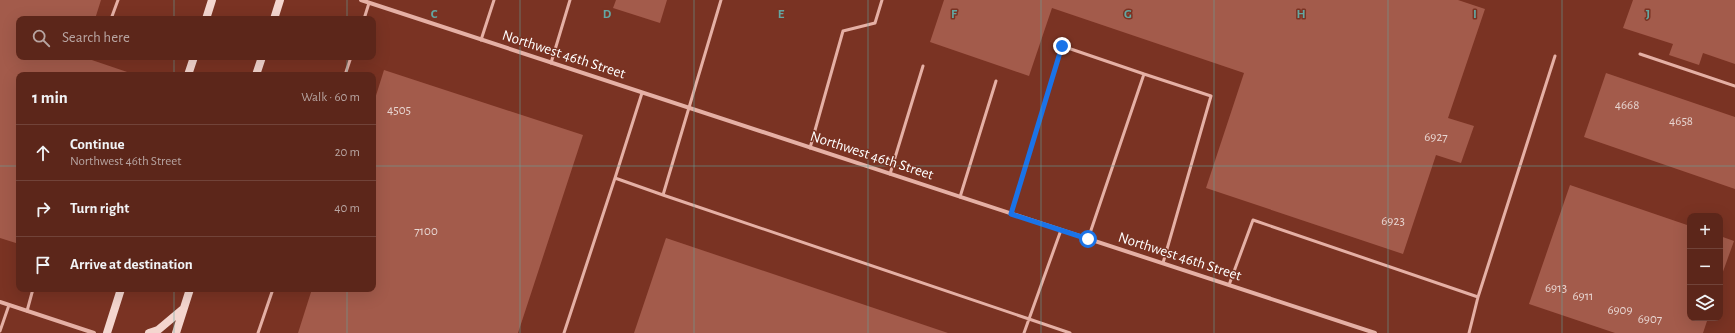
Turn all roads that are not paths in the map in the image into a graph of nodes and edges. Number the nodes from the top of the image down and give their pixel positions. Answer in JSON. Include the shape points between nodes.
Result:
{"nodes":[{"id":1,"x":118,"y":0,"type":"edge"},
{"id":2,"x":212,"y":0,"type":"edge"},
{"id":3,"x":280,"y":0,"type":"edge"},
{"id":4,"x":361,"y":0,"type":"edge"},
{"id":5,"x":494,"y":0,"type":"edge"},
{"id":6,"x":570,"y":0,"type":"edge"},
{"id":7,"x":721,"y":0,"type":"edge"},
{"id":8,"x":882,"y":0,"type":"edge"},
{"id":9,"x":369,"y":3,"type":"junction"},
{"id":10,"x":112,"y":16,"type":"edge"},
{"id":11,"x":207,"y":16,"type":"edge"},
{"id":12,"x":275,"y":16,"type":"edge"},
{"id":13,"x":365,"y":16,"type":"edge"},
{"id":14,"x":482,"y":40,"type":"junction"},
{"id":15,"x":1640,"y":54,"type":"dead end"},
{"id":16,"x":1555,"y":56,"type":"dead end"},
{"id":17,"x":193,"y":60,"type":"edge"},
{"id":18,"x":261,"y":60,"type":"edge"},
{"id":19,"x":350,"y":60,"type":"edge"},
{"id":20,"x":551,"y":63,"type":"junction"},
{"id":21,"x":924,"y":66,"type":"dead end"},
{"id":22,"x":189,"y":72,"type":"edge"},
{"id":23,"x":257,"y":72,"type":"edge"},
{"id":24,"x":346,"y":72,"type":"edge"},
{"id":25,"x":1144,"y":74,"type":"junction"},
{"id":26,"x":996,"y":81,"type":"dead end"},
{"id":27,"x":1735,"y":86,"type":"edge"},
{"id":28,"x":642,"y":93,"type":"junction"},
{"id":29,"x":689,"y":108,"type":"junction"},
{"id":30,"x":810,"y":148,"type":"junction"},
{"id":31,"x":890,"y":174,"type":"junction"},
{"id":32,"x":615,"y":178,"type":"junction"},
{"id":33,"x":663,"y":195,"type":"junction"},
{"id":34,"x":960,"y":197,"type":"junction"},
{"id":35,"x":1011,"y":214,"type":"junction"},
{"id":36,"x":1061,"y":230,"type":"junction"},
{"id":37,"x":1088,"y":239,"type":"junction"},
{"id":38,"x":1163,"y":264,"type":"junction"},
{"id":39,"x":1229,"y":285,"type":"junction"},
{"id":40,"x":32,"y":292,"type":"edge"},
{"id":41,"x":120,"y":292,"type":"edge"},
{"id":42,"x":189,"y":292,"type":"edge"},
{"id":43,"x":272,"y":292,"type":"edge"},
{"id":44,"x":1478,"y":297,"type":"junction"},
{"id":45,"x":0,"y":302,"type":"edge"},
{"id":46,"x":9,"y":305,"type":"junction"},
{"id":47,"x":184,"y":309,"type":"junction"},
{"id":48,"x":26,"y":311,"type":"junction"},
{"id":49,"x":1029,"y":319,"type":"junction"},
{"id":50,"x":0,"y":331,"type":"edge"},
{"id":51,"x":94,"y":333,"type":"edge"},
{"id":52,"x":107,"y":333,"type":"edge"},
{"id":53,"x":149,"y":333,"type":"edge"},
{"id":54,"x":176,"y":333,"type":"edge"},
{"id":55,"x":258,"y":333,"type":"edge"},
{"id":56,"x":564,"y":333,"type":"edge"},
{"id":57,"x":1024,"y":333,"type":"edge"},
{"id":58,"x":1070,"y":333,"type":"edge"},
{"id":59,"x":1375,"y":333,"type":"edge"},
{"id":60,"x":1469,"y":333,"type":"edge"}],
"edges":[{"from":1,"to":10,"type":"lane"},
{"from":2,"to":11,"type":"main road"},
{"from":3,"to":12,"type":"main road"},
{"from":4,"to":9,"type":"street","name":"Northwest 46th Street"},
{"from":5,"to":14,"type":"lane"},
{"from":6,"to":20,"type":"lane"},
{"from":7,"to":29,"type":"lane"},
{"from":8,"to":30,"type":"lane","via":[[875,23],[843,31]]},
{"from":9,"to":13,"type":"lane"},
{"from":9,"to":14,"type":"street","name":"Northwest 46th Street"},
{"from":14,"to":20,"type":"street","name":"Northwest 46th Street"},
{"from":15,"to":27,"type":"lane"},
{"from":16,"to":44,"type":"lane"},
{"from":17,"to":22,"type":"main road"},
{"from":18,"to":23,"type":"main road"},
{"from":19,"to":24,"type":"lane"},
{"from":20,"to":28,"type":"street","name":"Northwest 46th Street"},
{"from":21,"to":31,"type":"lane"},
{"from":25,"to":35,"type":"lane","via":[[1062,46]]},
{"from":25,"to":37,"type":"lane"},
{"from":25,"to":38,"type":"lane","via":[[1211,96]]},
{"from":26,"to":34,"type":"lane"},
{"from":28,"to":29,"type":"street","name":"Northwest 46th Street"},
{"from":28,"to":32,"type":"lane"},
{"from":29,"to":30,"type":"street","name":"Northwest 46th Street"},
{"from":29,"to":33,"type":"lane"},
{"from":30,"to":31,"type":"street","name":"Northwest 46th Street"},
{"from":31,"to":34,"type":"street","name":"Northwest 46th Street"},
{"from":32,"to":33,"type":"lane"},
{"from":32,"to":56,"type":"lane"},
{"from":33,"to":49,"type":"lane"},
{"from":34,"to":35,"type":"street","name":"Northwest 46th Street"},
{"from":35,"to":36,"type":"street","name":"Northwest 46th Street"},
{"from":36,"to":37,"type":"street","name":"Northwest 46th Street"},
{"from":36,"to":49,"type":"lane"},
{"from":37,"to":38,"type":"street","name":"Northwest 46th Street"},
{"from":38,"to":39,"type":"street","name":"Northwest 46th Street"},
{"from":39,"to":44,"type":"lane","via":[[1254,220]]},
{"from":39,"to":59,"type":"street","name":"Northwest 46th Street"},
{"from":40,"to":48,"type":"lane"},
{"from":41,"to":52,"type":"main road"},
{"from":42,"to":47,"type":"main road"},
{"from":43,"to":55,"type":"lane"},
{"from":44,"to":60,"type":"lane"},
{"from":45,"to":46,"type":"street"},
{"from":46,"to":48,"type":"street"},
{"from":46,"to":50,"type":"lane"},
{"from":47,"to":53,"type":"main road","via":[[158,330]]},
{"from":47,"to":54,"type":"main road"},
{"from":48,"to":51,"type":"street"},
{"from":49,"to":57,"type":"lane"},
{"from":49,"to":58,"type":"lane"}]}
